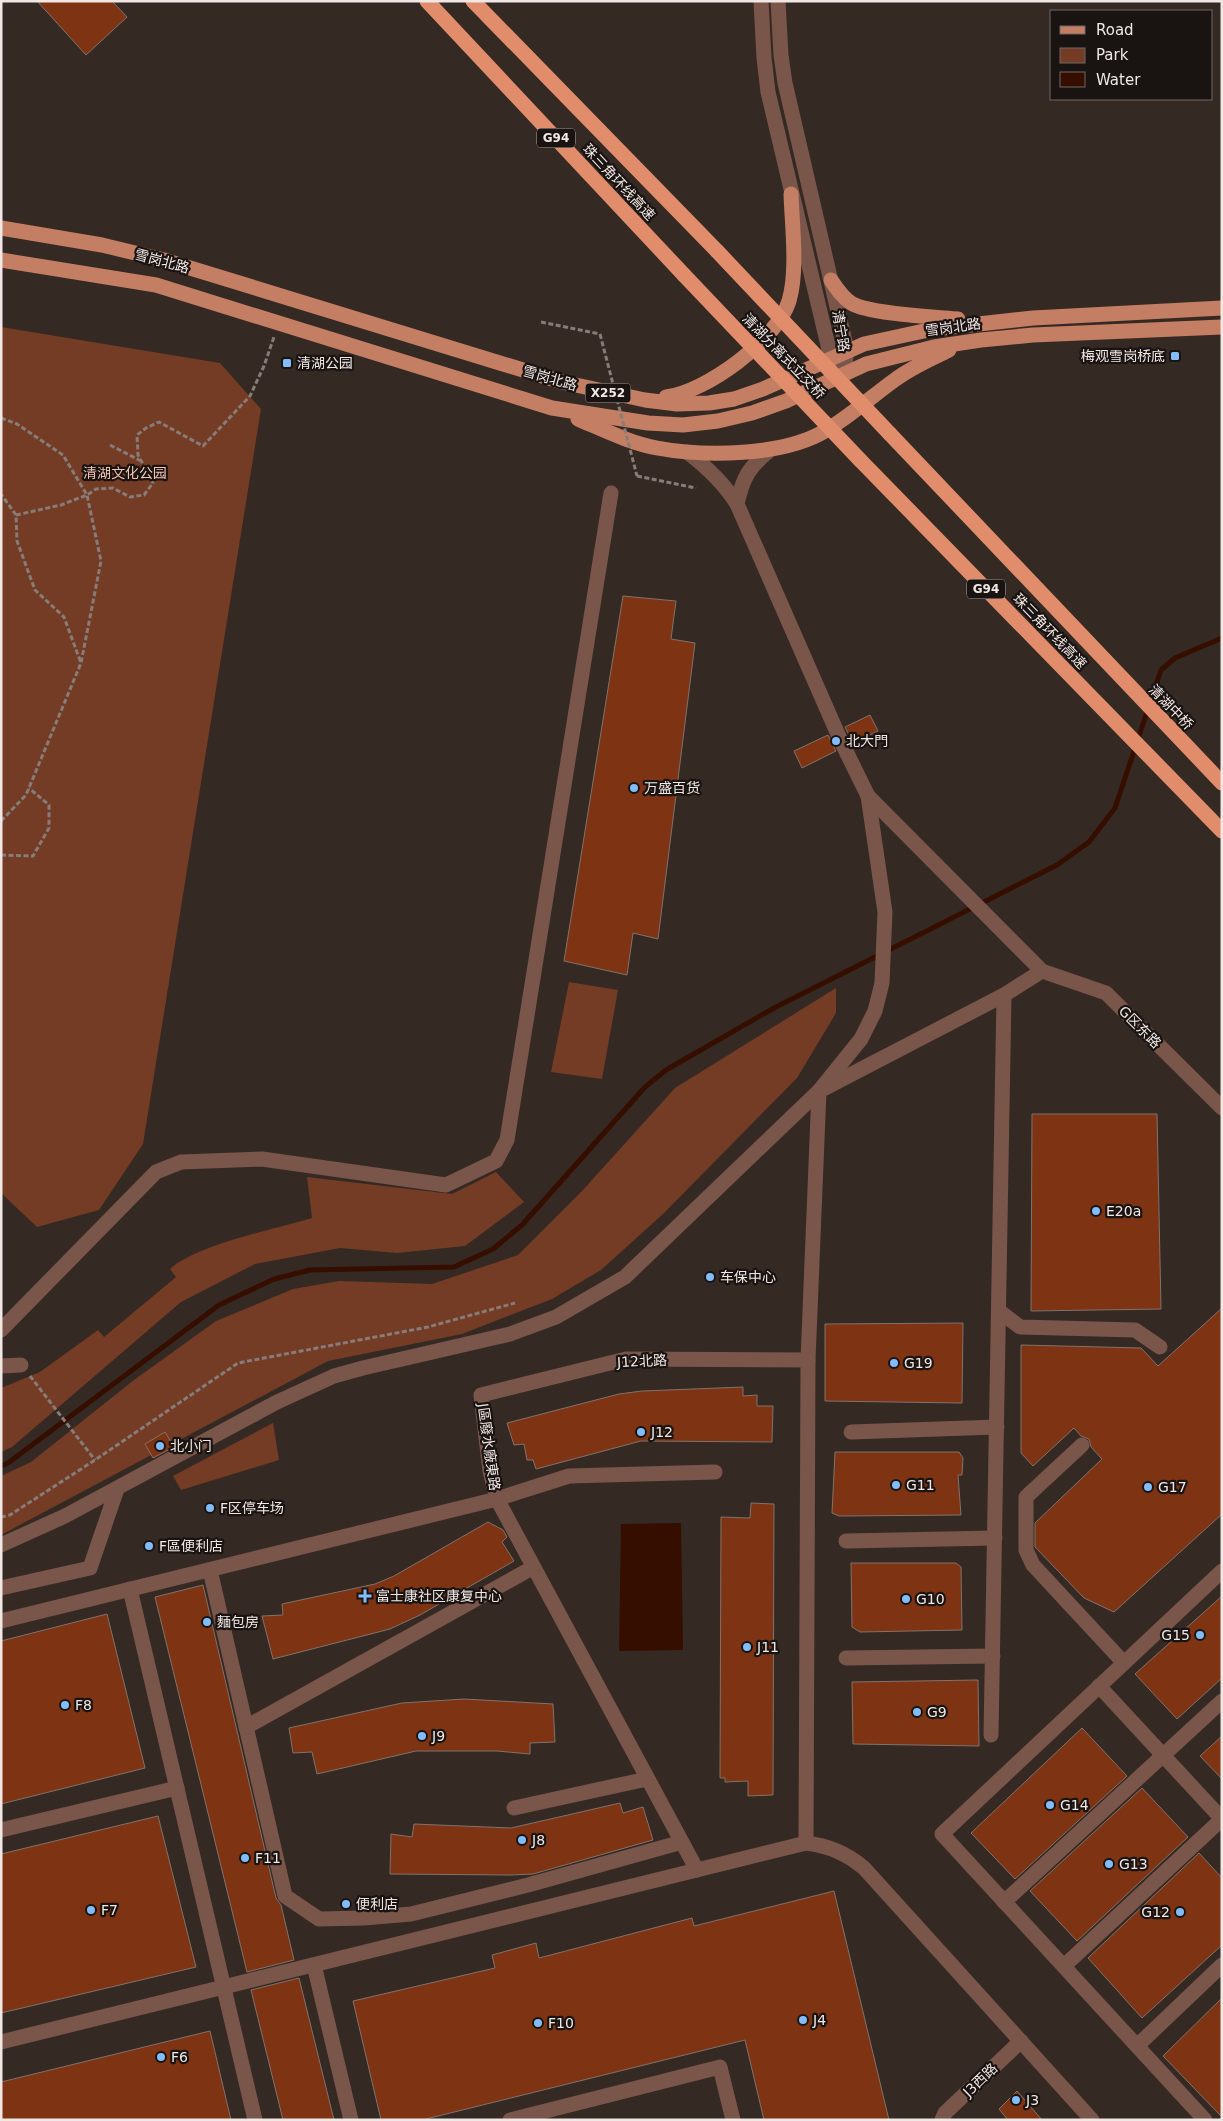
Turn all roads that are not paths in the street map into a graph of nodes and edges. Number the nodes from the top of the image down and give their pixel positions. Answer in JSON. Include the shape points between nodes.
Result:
{"nodes":[{"id":1,"x":428,"y":1,"type":"edge"},
{"id":2,"x":473,"y":1,"type":"edge"},
{"id":3,"x":761,"y":1,"type":"edge"},
{"id":4,"x":778,"y":1,"type":"edge"},
{"id":5,"x":791,"y":194,"type":"junction"},
{"id":6,"x":1,"y":228,"type":"edge"},
{"id":7,"x":717,"y":251,"type":"joint"},
{"id":8,"x":1,"y":260,"type":"edge"},
{"id":9,"x":684,"y":275,"type":"joint"},
{"id":10,"x":831,"y":280,"type":"junction"},
{"id":11,"x":1222,"y":308,"type":"edge"},
{"id":12,"x":982,"y":322,"type":"junction"},
{"id":13,"x":1222,"y":327,"type":"edge"},
{"id":14,"x":982,"y":340,"type":"junction"},
{"id":15,"x":847,"y":350,"type":"junction"},
{"id":16,"x":831,"y":358,"type":"junction"},
{"id":17,"x":843,"y":373,"type":"junction"},
{"id":18,"x":645,"y":400,"type":"junction"},
{"id":19,"x":552,"y":408,"type":"junction"},
{"id":20,"x":890,"y":434,"type":"joint"},
{"id":21,"x":770,"y":450,"type":"junction"},
{"id":22,"x":687,"y":452,"type":"junction"},
{"id":23,"x":860,"y":460,"type":"joint"},
{"id":24,"x":610,"y":493,"type":"dead end"},
{"id":25,"x":737,"y":504,"type":"junction"},
{"id":26,"x":1125,"y":682,"type":"joint"},
{"id":27,"x":1222,"y":784,"type":"edge"},
{"id":28,"x":868,"y":796,"type":"junction"},
{"id":29,"x":1222,"y":832,"type":"edge"},
{"id":30,"x":1042,"y":971,"type":"junction"},
{"id":31,"x":1004,"y":995,"type":"junction"},
{"id":32,"x":819,"y":1091,"type":"junction"},
{"id":33,"x":1222,"y":1108,"type":"edge"},
{"id":34,"x":999,"y":1311,"type":"junction"},
{"id":35,"x":3,"y":1326,"type":"edge"},
{"id":36,"x":1160,"y":1348,"type":"dead end"},
{"id":37,"x":808,"y":1360,"type":"junction"},
{"id":38,"x":21,"y":1365,"type":"road end"},
{"id":39,"x":1,"y":1366,"type":"edge"},
{"id":40,"x":481,"y":1395,"type":"joint"},
{"id":41,"x":997,"y":1427,"type":"junction"},
{"id":42,"x":851,"y":1432,"type":"dead end"},
{"id":43,"x":1082,"y":1445,"type":"dead end"},
{"id":44,"x":715,"y":1472,"type":"dead end"},
{"id":45,"x":117,"y":1489,"type":"junction"},
{"id":46,"x":496,"y":1499,"type":"junction"},
{"id":47,"x":995,"y":1538,"type":"junction"},
{"id":48,"x":846,"y":1541,"type":"dead end"},
{"id":49,"x":1,"y":1545,"type":"edge"},
{"id":50,"x":532,"y":1568,"type":"junction"},
{"id":51,"x":210,"y":1570,"type":"junction"},
{"id":52,"x":1222,"y":1571,"type":"edge"},
{"id":53,"x":1,"y":1588,"type":"edge"},
{"id":54,"x":130,"y":1589,"type":"junction"},
{"id":55,"x":1,"y":1621,"type":"edge"},
{"id":56,"x":993,"y":1656,"type":"junction"},
{"id":57,"x":846,"y":1658,"type":"dead end"},
{"id":58,"x":1124,"y":1663,"type":"junction"},
{"id":59,"x":1099,"y":1686,"type":"junction"},
{"id":60,"x":1222,"y":1701,"type":"edge"},
{"id":61,"x":246,"y":1727,"type":"junction"},
{"id":62,"x":991,"y":1735,"type":"dead end"},
{"id":63,"x":1163,"y":1755,"type":"junction"},
{"id":64,"x":648,"y":1779,"type":"junction"},
{"id":65,"x":177,"y":1788,"type":"junction"},
{"id":66,"x":514,"y":1808,"type":"dead end"},
{"id":67,"x":1,"y":1830,"type":"edge"},
{"id":68,"x":682,"y":1842,"type":"junction"},
{"id":69,"x":806,"y":1843,"type":"junction"},
{"id":70,"x":697,"y":1870,"type":"junction"},
{"id":71,"x":1004,"y":1902,"type":"junction"},
{"id":72,"x":314,"y":1965,"type":"junction"},
{"id":73,"x":1222,"y":1965,"type":"edge"},
{"id":74,"x":1064,"y":1966,"type":"junction"},
{"id":75,"x":224,"y":1987,"type":"junction"},
{"id":76,"x":1021,"y":2041,"type":"junction"},
{"id":77,"x":1,"y":2042,"type":"edge"},
{"id":78,"x":1136,"y":2046,"type":"junction"},
{"id":79,"x":255,"y":2120,"type":"edge"},
{"id":80,"x":351,"y":2120,"type":"edge"},
{"id":81,"x":510,"y":2120,"type":"edge"},
{"id":82,"x":733,"y":2120,"type":"edge"},
{"id":83,"x":942,"y":2120,"type":"edge"},
{"id":84,"x":1092,"y":2120,"type":"edge"},
{"id":85,"x":1205,"y":2120,"type":"edge"}],
"edges":[{"from":1,"to":9,"type":"highway","name":"珠三角环线高速","number":"G94"},
{"from":2,"to":7,"type":"highway","name":"珠三角环线高速","number":"G94"},
{"from":3,"to":5,"type":"street","name":"清宁路","via":[[768,92]]},
{"from":4,"to":10,"type":"street","name":"清宁路","via":[[785,83]]},
{"from":5,"to":16,"type":"street","name":"清宁路"},
{"from":5,"to":18,"type":"main road","via":[[793,280],[788,302],[776,325],[757,345],[706,384],[679,396]]},
{"from":6,"to":18,"type":"main road","name":"雪岗北路","number":"X252","via":[[102,245],[164,260],[562,382]]},
{"from":7,"to":20,"type":"highway","name":"清湖分离式立交桥","number":"G94","bridge":true},
{"from":8,"to":19,"type":"main road","name":"雪岗北路","number":"X252","via":[[156,285]]},
{"from":9,"to":23,"type":"highway","name":"清湖分离式立交桥","number":"G94","bridge":true},
{"from":10,"to":12,"type":"main road","via":[[853,304],[871,310]]},
{"from":10,"to":15,"type":"street","name":"清宁路"},
{"from":11,"to":12,"type":"main road","name":"雪岗北路","number":"X252"},
{"from":12,"to":15,"type":"main road","name":"雪岗北路","number":"X252","via":[[892,337]]},
{"from":13,"to":14,"type":"main road","name":"雪岗北路","number":"X252"},
{"from":14,"to":17,"type":"main road","name":"雪岗北路","number":"X252","via":[[888,357]]},
{"from":14,"to":21,"type":"main road","via":[[922,363],[824,432],[796,445]]},
{"from":15,"to":16,"type":"main road","name":"雪岗北路","number":"X252"},
{"from":15,"to":17,"type":"street","name":"清宁路"},
{"from":16,"to":17,"type":"street","name":"清宁路"},
{"from":16,"to":18,"type":"main road","name":"雪岗北路","number":"X252","via":[[734,399],[677,404]]},
{"from":17,"to":19,"type":"main road","name":"雪岗北路","number":"X252","via":[[786,401],[718,421],[683,425],[648,423]]},
{"from":19,"to":22,"type":"main road","via":[[630,440]]},
{"from":20,"to":26,"type":"highway","name":"珠三角环线高速","number":"G94"},
{"from":21,"to":22,"type":"main road"},
{"from":21,"to":25,"type":"street","via":[[753,464],[742,482]]},
{"from":22,"to":25,"type":"street","via":[[725,484]]},
{"from":23,"to":29,"type":"highway","name":"珠三角环线高速","number":"G94"},
{"from":24,"to":35,"type":"street","via":[[507,1140],[496,1161],[446,1185],[262,1159],[181,1162],[156,1172]]},
{"from":25,"to":28,"type":"street"},
{"from":26,"to":27,"type":"highway","name":"清湖中桥","number":"G94"},
{"from":28,"to":30,"type":"street"},
{"from":28,"to":32,"type":"street","via":[[885,912],[882,983],[875,1012],[861,1039]]},
{"from":30,"to":31,"type":"street"},
{"from":30,"to":33,"type":"street","name":"G区东路","via":[[1106,993]]},
{"from":31,"to":32,"type":"street"},
{"from":31,"to":34,"type":"street"},
{"from":32,"to":37,"type":"street"},
{"from":32,"to":45,"type":"street","via":[[624,1277],[556,1317],[510,1334],[334,1376],[277,1402]]},
{"from":34,"to":36,"type":"street","via":[[1020,1327],[1136,1330]]},
{"from":34,"to":41,"type":"street"},
{"from":37,"to":40,"type":"street","name":"J12北路","via":[[626,1358]]},
{"from":37,"to":69,"type":"street"},
{"from":38,"to":39,"type":"street"},
{"from":40,"to":46,"type":"street","name":"J區廢水廠東路"},
{"from":41,"to":42,"type":"street"},
{"from":41,"to":47,"type":"street"},
{"from":43,"to":58,"type":"street","via":[[1026,1497],[1026,1550],[1032,1565]]},
{"from":44,"to":46,"type":"street","via":[[569,1476]]},
{"from":45,"to":49,"type":"street"},
{"from":45,"to":53,"type":"street","via":[[90,1568]]},
{"from":46,"to":50,"type":"street","name":"J區廢水廠東路"},
{"from":46,"to":51,"type":"street"},
{"from":47,"to":48,"type":"street"},
{"from":47,"to":56,"type":"street"},
{"from":50,"to":61,"type":"street"},
{"from":50,"to":64,"type":"street","name":"J區廢水廠東路"},
{"from":51,"to":54,"type":"street"},
{"from":51,"to":61,"type":"street"},
{"from":52,"to":58,"type":"street"},
{"from":54,"to":55,"type":"street"},
{"from":54,"to":65,"type":"street"},
{"from":56,"to":57,"type":"street"},
{"from":56,"to":62,"type":"street"},
{"from":58,"to":59,"type":"street"},
{"from":59,"to":63,"type":"street"},
{"from":59,"to":71,"type":"street","via":[[942,1834]]},
{"from":60,"to":63,"type":"street"},
{"from":61,"to":68,"type":"street","via":[[285,1896],[318,1919],[411,1914]]},
{"from":63,"to":71,"type":"street"},
{"from":63,"to":74,"type":"street","via":[[1222,1818]]},
{"from":64,"to":66,"type":"street"},
{"from":64,"to":68,"type":"street","name":"J區廢水廠東路"},
{"from":65,"to":67,"type":"street"},
{"from":65,"to":75,"type":"street"},
{"from":68,"to":70,"type":"street","name":"J區廢水廠東路"},
{"from":69,"to":70,"type":"street"},
{"from":69,"to":76,"type":"street","via":[[838,1850],[864,1868]]},
{"from":70,"to":72,"type":"street"},
{"from":71,"to":74,"type":"street"},
{"from":72,"to":75,"type":"street"},
{"from":72,"to":80,"type":"street"},
{"from":73,"to":78,"type":"street"},
{"from":74,"to":78,"type":"street"},
{"from":75,"to":77,"type":"street"},
{"from":75,"to":79,"type":"street"},
{"from":76,"to":83,"type":"street","name":"J3西路"},
{"from":76,"to":84,"type":"street"},
{"from":78,"to":85,"type":"street"},
{"from":81,"to":82,"type":"street","via":[[720,2067]]}]}
